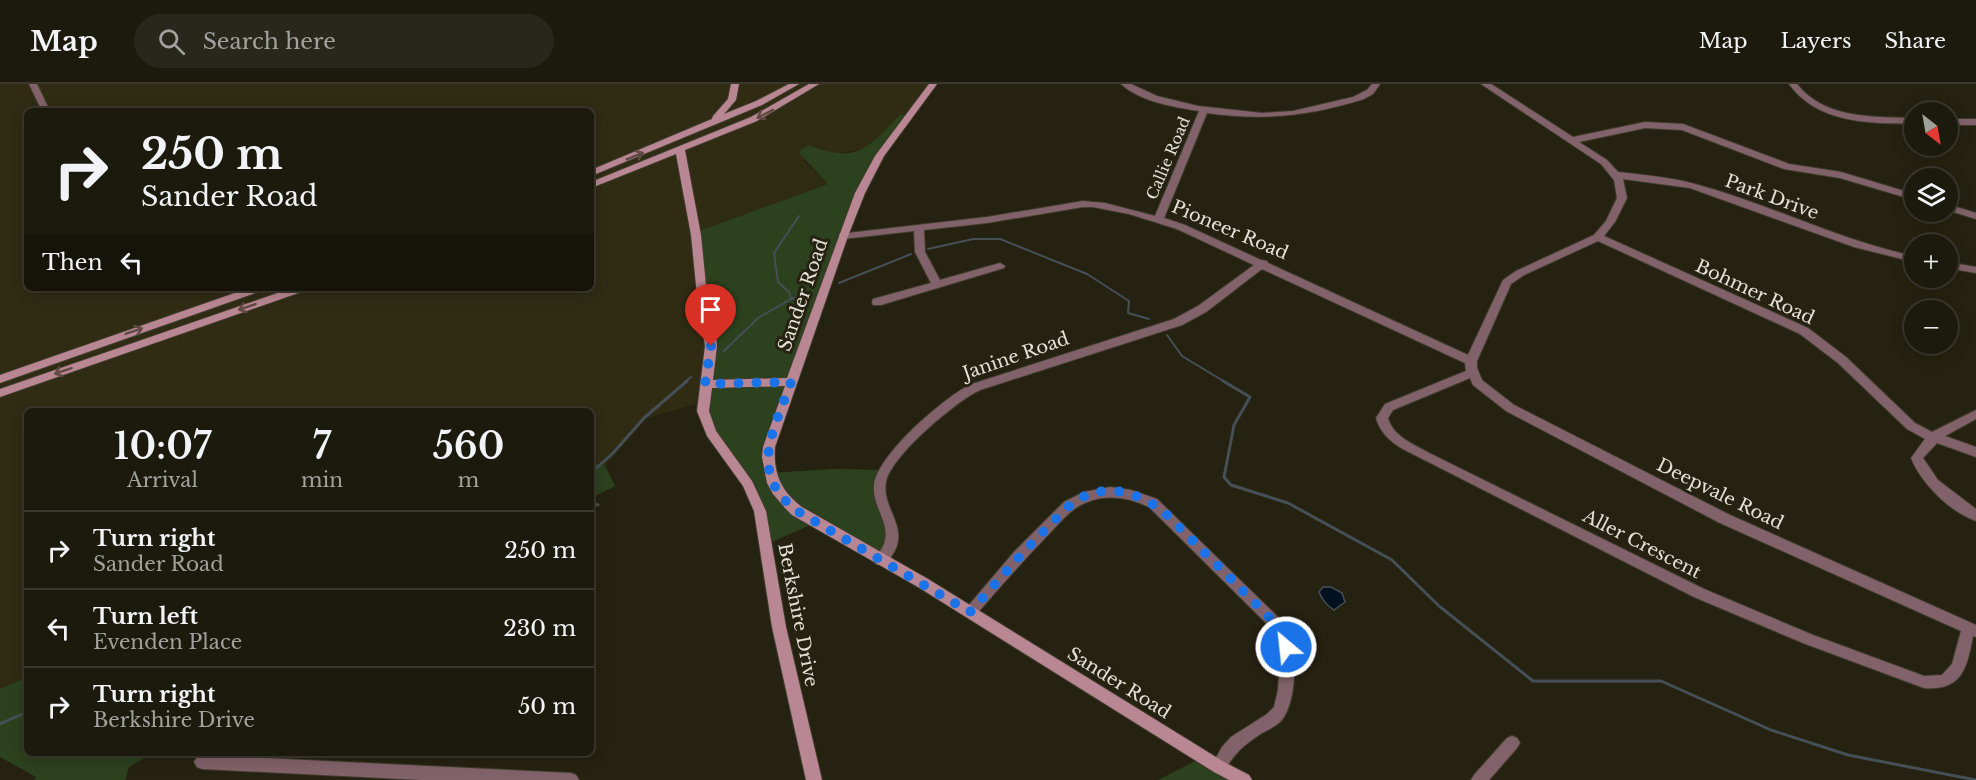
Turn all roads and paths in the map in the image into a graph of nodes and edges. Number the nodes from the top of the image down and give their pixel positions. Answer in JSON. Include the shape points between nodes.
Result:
{"nodes":[{"id":1,"x":33,"y":84,"type":"edge"},
{"id":2,"x":735,"y":84,"type":"edge"},
{"id":3,"x":795,"y":84,"type":"edge"},
{"id":4,"x":815,"y":84,"type":"edge"},
{"id":5,"x":933,"y":84,"type":"edge"},
{"id":6,"x":1125,"y":84,"type":"edge"},
{"id":7,"x":1376,"y":84,"type":"edge"},
{"id":8,"x":1485,"y":84,"type":"edge"},
{"id":9,"x":1793,"y":84,"type":"edge"},
{"id":10,"x":45,"y":108,"type":"edge"},
{"id":11,"x":1205,"y":108,"type":"junction"},
{"id":12,"x":1904,"y":121,"type":"edge"},
{"id":13,"x":1958,"y":122,"type":"edge"},
{"id":14,"x":1976,"y":122,"type":"edge"},
{"id":15,"x":711,"y":123,"type":"junction"},
{"id":16,"x":1573,"y":140,"type":"junction"},
{"id":17,"x":680,"y":150,"type":"junction"},
{"id":18,"x":1764,"y":159,"type":"junction"},
{"id":19,"x":594,"y":171,"type":"edge"},
{"id":20,"x":1616,"y":175,"type":"junction"},
{"id":21,"x":594,"y":184,"type":"edge"},
{"id":22,"x":1904,"y":188,"type":"edge"},
{"id":23,"x":1904,"y":194,"type":"edge"},
{"id":24,"x":1958,"y":203,"type":"edge"},
{"id":25,"x":1976,"y":209,"type":"edge"},
{"id":26,"x":1958,"y":210,"type":"edge"},
{"id":27,"x":1976,"y":216,"type":"edge"},
{"id":28,"x":1159,"y":219,"type":"junction"},
{"id":29,"x":919,"y":227,"type":"junction"},
{"id":30,"x":843,"y":236,"type":"junction"},
{"id":31,"x":1598,"y":237,"type":"junction"},
{"id":32,"x":1904,"y":256,"type":"edge"},
{"id":33,"x":1263,"y":263,"type":"junction"},
{"id":34,"x":1000,"y":266,"type":"dead end"},
{"id":35,"x":1958,"y":267,"type":"edge"},
{"id":36,"x":1976,"y":270,"type":"edge"},
{"id":37,"x":936,"y":283,"type":"junction"},
{"id":38,"x":252,"y":291,"type":"edge"},
{"id":39,"x":278,"y":292,"type":"edge"},
{"id":40,"x":877,"y":302,"type":"dead end"},
{"id":41,"x":1477,"y":347,"type":"junction"},
{"id":42,"x":1447,"y":348,"type":"junction"},
{"id":43,"x":1472,"y":367,"type":"junction"},
{"id":44,"x":0,"y":380,"type":"edge"},
{"id":45,"x":791,"y":382,"type":"junction"},
{"id":46,"x":705,"y":384,"type":"junction"},
{"id":47,"x":0,"y":393,"type":"edge"},
{"id":48,"x":1976,"y":414,"type":"edge"},
{"id":49,"x":1933,"y":437,"type":"junction"},
{"id":50,"x":1976,"y":452,"type":"edge"},
{"id":51,"x":1976,"y":516,"type":"edge"},
{"id":52,"x":881,"y":560,"type":"junction"},
{"id":53,"x":970,"y":612,"type":"junction"},
{"id":54,"x":1972,"y":630,"type":"edge"},
{"id":55,"x":1512,"y":743,"type":"dead end"},
{"id":56,"x":202,"y":762,"type":"dead end"},
{"id":57,"x":1219,"y":767,"type":"junction"},
{"id":58,"x":571,"y":780,"type":"edge"},
{"id":59,"x":814,"y":780,"type":"edge"},
{"id":60,"x":1244,"y":780,"type":"edge"},
{"id":61,"x":1479,"y":780,"type":"edge"}],
"edges":[{"from":1,"to":10,"type":"street"},
{"from":2,"to":15,"type":"main road","via":[[732,100]]},
{"from":3,"to":15,"type":"main road"},
{"from":4,"to":17,"type":"main road","one_way":true,"via":[[754,119]]},
{"from":5,"to":30,"type":"main road","name":"Sander Road","via":[[871,170]]},
{"from":6,"to":11,"type":"street","via":[[1145,97]]},
{"from":7,"to":11,"type":"street","via":[[1362,96],[1288,114],[1253,115]]},
{"from":8,"to":16,"type":"street"},
{"from":9,"to":12,"type":"street","via":[[1806,100],[1829,111]]},
{"from":11,"to":28,"type":"street","name":"Callie Road"},
{"from":13,"to":14,"type":"street"},
{"from":19,"to":15,"type":"main road","one_way":true},
{"from":16,"to":18,"type":"street","via":[[1646,125],[1666,125],[1700,132]]},
{"from":16,"to":20,"type":"street"},
{"from":17,"to":21,"type":"main road"},
{"from":17,"to":46,"type":"main road","name":"Berkshire Drive","via":[[710,335]]},
{"from":18,"to":22,"type":"street","via":[[1838,168]]},
{"from":18,"to":23,"type":"street","via":[[1787,167],[1841,175]]},
{"from":20,"to":31,"type":"street","via":[[1622,198]]},
{"from":20,"to":32,"type":"street","name":"Park Drive","via":[[1694,186],[1854,244]]},
{"from":24,"to":25,"type":"street"},
{"from":26,"to":27,"type":"street"},
{"from":28,"to":29,"type":"street","name":"Pioneer Road","via":[[1083,204]]},
{"from":28,"to":33,"type":"street","name":"Pioneer Road"},
{"from":29,"to":30,"type":"street","name":"Pioneer Road"},
{"from":29,"to":37,"type":"street","via":[[920,252]]},
{"from":30,"to":45,"type":"main road","name":"Sander Road"},
{"from":31,"to":41,"type":"street","via":[[1506,282]]},
{"from":31,"to":49,"type":"street","name":"Bohmer Road","via":[[1804,331],[1842,360],[1904,420]]},
{"from":33,"to":42,"type":"street","name":"Pioneer Road"},
{"from":33,"to":52,"type":"street","name":"Janine Road","via":[[1202,309],[1178,322],[976,387],[950,401],[881,476],[881,494],[893,535],[891,547]]},
{"from":34,"to":37,"type":"street"},
{"from":35,"to":36,"type":"street"},
{"from":37,"to":40,"type":"street"},
{"from":44,"to":38,"type":"main road","one_way":true},
{"from":39,"to":47,"type":"main road","one_way":true},
{"from":41,"to":42,"type":"street","name":"Pioneer Road"},
{"from":41,"to":43,"type":"street"},
{"from":42,"to":43,"type":"street","name":"Pioneer Road"},
{"from":43,"to":54,"type":"street","name":"Deepvale Road","via":[[1483,389],[1510,408],[1725,519]]},
{"from":43,"to":54,"type":"street","name":"Aller Crescent","via":[[1389,406],[1382,418],[1385,428],[1425,456],[1699,593],[1924,682],[1943,682],[1954,675]]},
{"from":45,"to":46,"type":"main road"},
{"from":45,"to":52,"type":"main road","name":"Sander Road","via":[[769,447],[767,463],[774,487],[797,511]]},
{"from":46,"to":59,"type":"main road","name":"Berkshire Drive","via":[[703,411],[711,433],[748,484],[760,511],[779,627]]},
{"from":48,"to":49,"type":"street"},
{"from":49,"to":50,"type":"street","name":"Bohmer Road"},
{"from":49,"to":51,"type":"street","via":[[1917,458],[1919,466]]},
{"from":52,"to":53,"type":"main road","name":"Sander Road"},
{"from":53,"to":57,"type":"main road","name":"Sander Road"},
{"from":53,"to":57,"type":"street","via":[[1019,556],[1078,500],[1114,491],[1153,503],[1272,620],[1286,647],[1288,672],[1279,711],[1275,718],[1234,742]]},
{"from":55,"to":61,"type":"street"},
{"from":56,"to":58,"type":"street"},
{"from":57,"to":60,"type":"main road","name":"Sander Road"}]}
